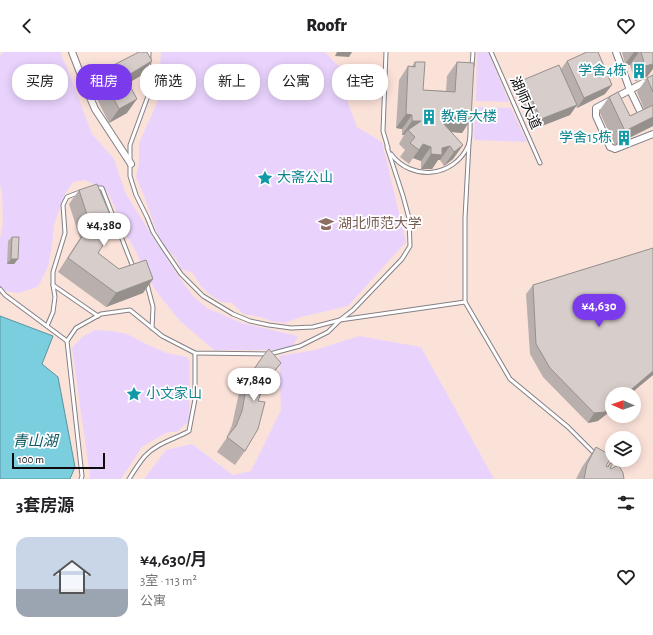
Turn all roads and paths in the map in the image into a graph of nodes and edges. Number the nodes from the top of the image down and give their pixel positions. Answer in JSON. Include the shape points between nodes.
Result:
{"nodes":[{"id":1,"x":72,"y":52,"type":"edge"},
{"id":2,"x":149,"y":52,"type":"edge"},
{"id":3,"x":386,"y":52,"type":"edge"},
{"id":4,"x":473,"y":52,"type":"edge"},
{"id":5,"x":491,"y":52,"type":"edge"},
{"id":6,"x":616,"y":52,"type":"edge"},
{"id":7,"x":472,"y":70,"type":"edge"},
{"id":8,"x":651,"y":85,"type":"edge"},
{"id":9,"x":630,"y":90,"type":"junction"},
{"id":10,"x":470,"y":112,"type":"edge"},
{"id":11,"x":643,"y":119,"type":"edge"},
{"id":12,"x":653,"y":134,"type":"edge"},
{"id":13,"x":469,"y":144,"type":"junction"},
{"id":14,"x":387,"y":147,"type":"junction"},
{"id":15,"x":540,"y":163,"type":"dead end"},
{"id":16,"x":131,"y":164,"type":"junction"},
{"id":17,"x":95,"y":188,"type":"edge"},
{"id":18,"x":85,"y":191,"type":"edge"},
{"id":19,"x":137,"y":272,"type":"edge"},
{"id":20,"x":146,"y":284,"type":"edge"},
{"id":21,"x":53,"y":285,"type":"junction"},
{"id":22,"x":0,"y":289,"type":"edge"},
{"id":23,"x":465,"y":302,"type":"junction"},
{"id":24,"x":98,"y":316,"type":"junction"},
{"id":25,"x":340,"y":320,"type":"junction"},
{"id":26,"x":47,"y":326,"type":"junction"},
{"id":27,"x":152,"y":328,"type":"junction"},
{"id":28,"x":67,"y":341,"type":"junction"},
{"id":29,"x":195,"y":353,"type":"junction"},
{"id":30,"x":597,"y":456,"type":"edge"},
{"id":31,"x":81,"y":479,"type":"edge"},
{"id":32,"x":128,"y":479,"type":"edge"}],
"edges":[{"from":1,"to":16,"type":"street","via":[[95,109]]},
{"from":2,"to":16,"type":"lane","via":[[148,96],[130,145]]},
{"from":3,"to":14,"type":"lane","via":[[383,131]]},
{"from":4,"to":7,"type":"lane"},
{"from":5,"to":15,"type":"lane","name":"湖师大道"},
{"from":6,"to":9,"type":"street"},
{"from":8,"to":9,"type":"street","via":[[643,83]]},
{"from":9,"to":11,"type":"street"},
{"from":9,"to":12,"type":"street","via":[[596,108],[596,116],[610,147],[615,149]]},
{"from":10,"to":13,"type":"lane"},
{"from":13,"to":14,"type":"lane","via":[[458,161],[444,170],[430,173],[406,168],[392,156]]},
{"from":13,"to":23,"type":"lane","via":[[465,218]]},
{"from":14,"to":25,"type":"lane","via":[[409,218],[410,246],[402,259]]},
{"from":16,"to":25,"type":"lane","via":[[130,176],[136,195],[153,232],[181,274],[203,296],[233,314],[269,325],[313,327]]},
{"from":17,"to":19,"type":"lane","via":[[102,188],[132,266]]},
{"from":18,"to":21,"type":"lane","via":[[67,197],[63,205],[65,233],[53,272]]},
{"from":20,"to":27,"type":"lane","via":[[153,307]]},
{"from":21,"to":24,"type":"lane"},
{"from":21,"to":26,"type":"lane","via":[[53,312]]},
{"from":22,"to":26,"type":"lane"},
{"from":23,"to":25,"type":"lane"},
{"from":23,"to":30,"type":"lane","via":[[510,380],[568,427]]},
{"from":24,"to":27,"type":"lane","via":[[130,310]]},
{"from":24,"to":28,"type":"lane","via":[[76,328]]},
{"from":25,"to":29,"type":"lane","via":[[328,332],[300,346],[270,354]]},
{"from":26,"to":28,"type":"lane"},
{"from":27,"to":29,"type":"lane"},
{"from":28,"to":31,"type":"lane"},
{"from":29,"to":32,"type":"lane","via":[[195,399],[189,431],[146,455]]}]}
